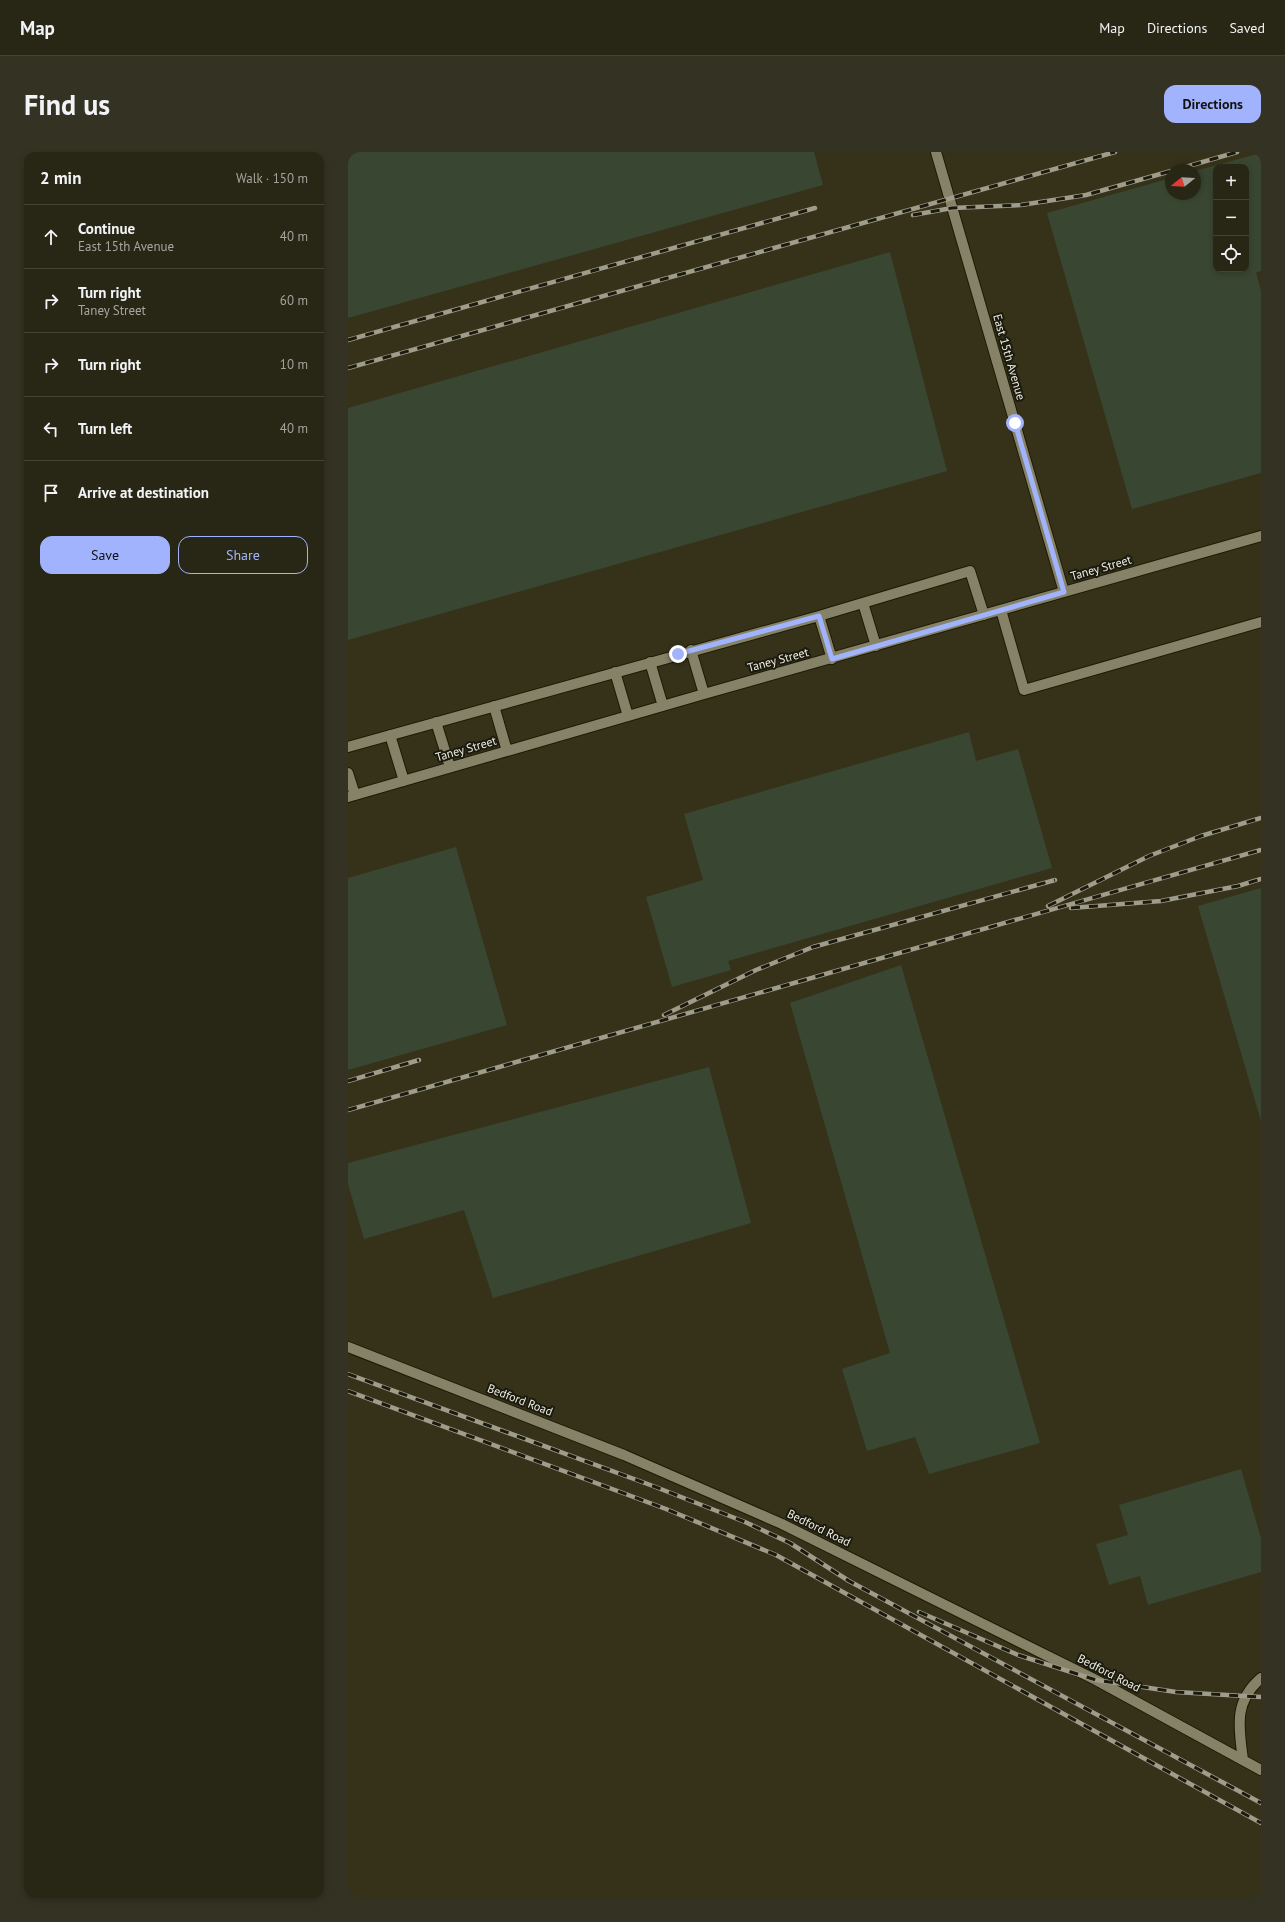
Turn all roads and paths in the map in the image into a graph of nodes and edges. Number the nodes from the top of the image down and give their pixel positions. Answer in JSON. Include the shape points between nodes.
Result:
{"nodes":[{"id":1,"x":936,"y":152,"type":"edge"},
{"id":2,"x":1261,"y":536,"type":"edge"},
{"id":3,"x":1064,"y":592,"type":"junction"},
{"id":4,"x":864,"y":602,"type":"junction"},
{"id":5,"x":1001,"y":610,"type":"junction"},
{"id":6,"x":984,"y":615,"type":"junction"},
{"id":7,"x":819,"y":616,"type":"junction"},
{"id":8,"x":1261,"y":622,"type":"edge"},
{"id":9,"x":876,"y":646,"type":"junction"},
{"id":10,"x":691,"y":650,"type":"junction"},
{"id":11,"x":832,"y":659,"type":"junction"},
{"id":12,"x":650,"y":662,"type":"junction"},
{"id":13,"x":615,"y":672,"type":"junction"},
{"id":14,"x":704,"y":694,"type":"junction"},
{"id":15,"x":494,"y":706,"type":"junction"},
{"id":16,"x":663,"y":706,"type":"junction"},
{"id":17,"x":628,"y":716,"type":"junction"},
{"id":18,"x":436,"y":722,"type":"junction"},
{"id":19,"x":390,"y":735,"type":"junction"},
{"id":20,"x":348,"y":747,"type":"edge"},
{"id":21,"x":508,"y":751,"type":"junction"},
{"id":22,"x":450,"y":767,"type":"junction"},
{"id":23,"x":348,"y":773,"type":"edge"},
{"id":24,"x":404,"y":781,"type":"junction"},
{"id":25,"x":351,"y":796,"type":"edge"},
{"id":26,"x":348,"y":1347,"type":"edge"},
{"id":27,"x":1261,"y":1678,"type":"edge"},
{"id":28,"x":1243,"y":1760,"type":"junction"},
{"id":29,"x":1261,"y":1770,"type":"edge"}],
"edges":[{"from":1,"to":3,"type":"street","name":"East 15th Avenue"},
{"from":2,"to":3,"type":"street","name":"Taney Street"},
{"from":3,"to":5,"type":"street","name":"Taney Street"},
{"from":4,"to":6,"type":"street","via":[[970,571]]},
{"from":4,"to":7,"type":"street"},
{"from":4,"to":9,"type":"street"},
{"from":5,"to":6,"type":"street","name":"Taney Street"},
{"from":5,"to":8,"type":"street","via":[[1024,690]]},
{"from":6,"to":9,"type":"street","name":"Taney Street"},
{"from":7,"to":10,"type":"street"},
{"from":7,"to":11,"type":"street"},
{"from":9,"to":11,"type":"street","name":"Taney Street"},
{"from":10,"to":12,"type":"street"},
{"from":10,"to":14,"type":"street"},
{"from":11,"to":14,"type":"street","name":"Taney Street"},
{"from":12,"to":13,"type":"street"},
{"from":12,"to":16,"type":"street"},
{"from":13,"to":15,"type":"street"},
{"from":13,"to":17,"type":"street"},
{"from":14,"to":16,"type":"street","name":"Taney Street"},
{"from":15,"to":18,"type":"street"},
{"from":15,"to":21,"type":"street"},
{"from":16,"to":17,"type":"street","name":"Taney Street"},
{"from":17,"to":21,"type":"street","name":"Taney Street"},
{"from":18,"to":19,"type":"street"},
{"from":18,"to":22,"type":"street"},
{"from":19,"to":20,"type":"street"},
{"from":19,"to":24,"type":"street"},
{"from":21,"to":22,"type":"street","name":"Taney Street"},
{"from":22,"to":24,"type":"street","name":"Taney Street"},
{"from":23,"to":25,"type":"street"},
{"from":24,"to":25,"type":"street","name":"Taney Street"},
{"from":26,"to":28,"type":"street","name":"Bedford Road","via":[[624,1454],[782,1524],[1096,1680]]},
{"from":27,"to":28,"type":"street","via":[[1251,1687],[1240,1708],[1239,1728]]},
{"from":28,"to":29,"type":"street","name":"Bedford Road"}]}
